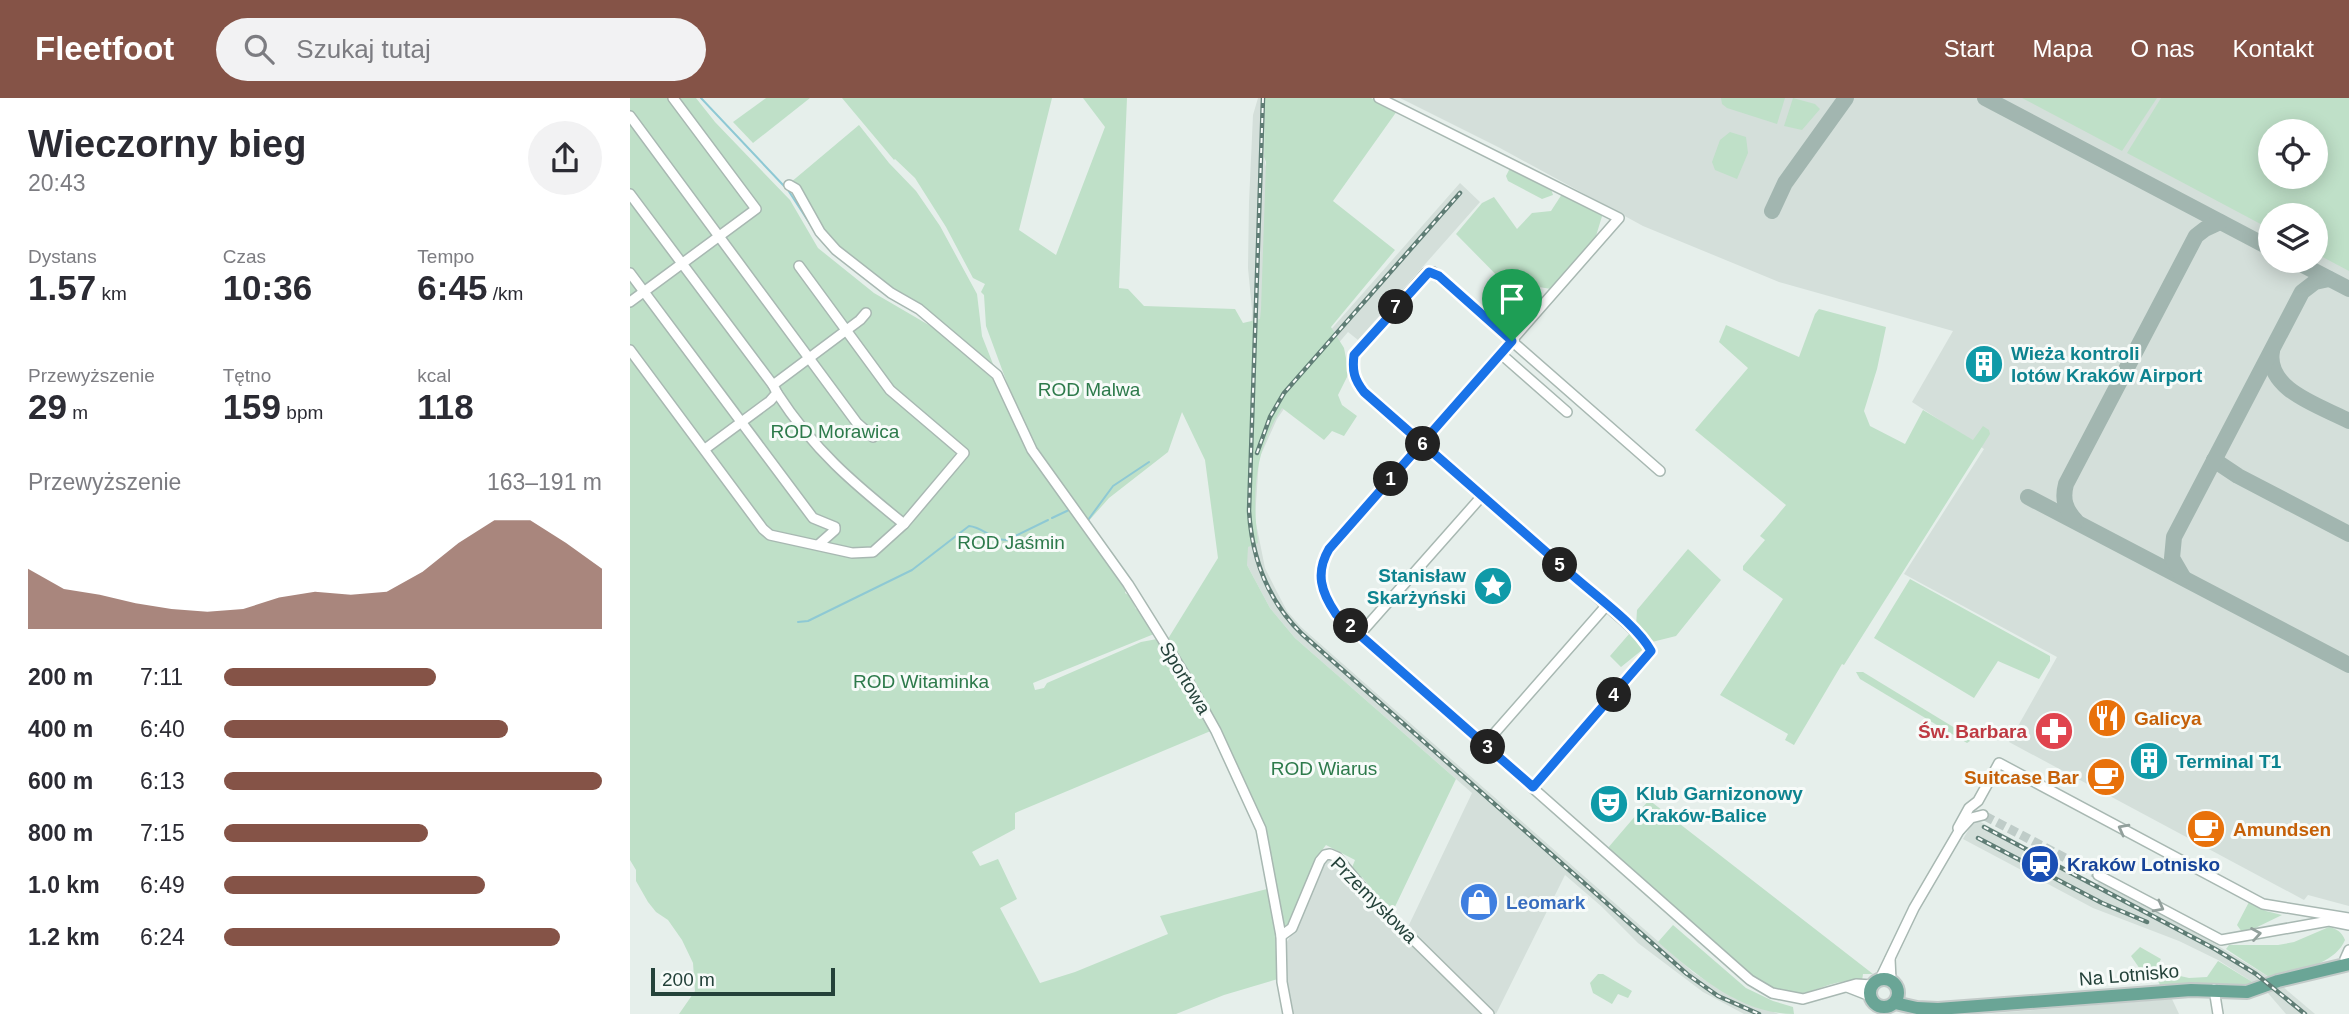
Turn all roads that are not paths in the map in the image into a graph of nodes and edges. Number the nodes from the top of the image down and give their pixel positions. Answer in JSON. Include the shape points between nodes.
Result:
{"nodes":[{"id":1,"x":673,"y":98,"type":"edge"},
{"id":2,"x":1379,"y":98,"type":"edge"},
{"id":3,"x":630,"y":116,"type":"edge"},
{"id":4,"x":789,"y":186,"type":"dead end"},
{"id":5,"x":630,"y":194,"type":"edge"},
{"id":6,"x":719,"y":236,"type":"junction"},
{"id":7,"x":682,"y":263,"type":"junction"},
{"id":8,"x":799,"y":266,"type":"dead end"},
{"id":9,"x":630,"y":273,"type":"edge"},
{"id":10,"x":644,"y":292,"type":"junction"},
{"id":11,"x":630,"y":302,"type":"edge"},
{"id":12,"x":866,"y":313,"type":"dead end"},
{"id":13,"x":846,"y":330,"type":"junction"},
{"id":14,"x":1512,"y":341,"type":"junction"},
{"id":15,"x":630,"y":350,"type":"edge"},
{"id":16,"x":1501,"y":354,"type":"junction"},
{"id":17,"x":809,"y":358,"type":"junction"},
{"id":18,"x":775,"y":389,"type":"junction"},
{"id":19,"x":1567,"y":412,"type":"dead end"},
{"id":20,"x":741,"y":423,"type":"junction"},
{"id":21,"x":873,"y":437,"type":"dead end"},
{"id":22,"x":1423,"y":443,"type":"junction"},
{"id":23,"x":705,"y":449,"type":"junction"},
{"id":24,"x":1660,"y":471,"type":"dead end"},
{"id":25,"x":1482,"y":496,"type":"junction"},
{"id":26,"x":904,"y":524,"type":"junction"},
{"id":27,"x":818,"y":545,"type":"junction"},
{"id":28,"x":1606,"y":606,"type":"junction"},
{"id":29,"x":1360,"y":634,"type":"junction"},
{"id":30,"x":1485,"y":744,"type":"junction"},
{"id":31,"x":1533,"y":787,"type":"junction"},
{"id":32,"x":1978,"y":801,"type":"junction"},
{"id":33,"x":1959,"y":831,"type":"junction"},
{"id":34,"x":2098,"y":875,"type":"tunnel mouth"},
{"id":35,"x":2347,"y":923,"type":"edge"},
{"id":36,"x":2349,"y":933,"type":"edge"},
{"id":37,"x":1281,"y":936,"type":"junction"},
{"id":38,"x":2345,"y":959,"type":"edge"},
{"id":39,"x":2214,"y":989,"type":"junction"},
{"id":40,"x":1876,"y":997,"type":"edge"},
{"id":41,"x":1897,"y":999,"type":"junction"},
{"id":42,"x":1288,"y":1014,"type":"edge"},
{"id":43,"x":1489,"y":1014,"type":"edge"},
{"id":44,"x":2218,"y":1014,"type":"edge"}],
"edges":[{"from":1,"to":6,"type":"street","via":[[756,209]]},
{"from":2,"to":14,"type":"street","via":[[1619,218]]},
{"from":3,"to":6,"type":"street"},
{"from":4,"to":37,"type":"street","name":"Sportowa","via":[[796,189],[820,232],[836,250],[919,309],[998,375],[1032,450],[1128,584],[1216,731],[1261,829]]},
{"from":5,"to":7,"type":"street"},
{"from":6,"to":7,"type":"street"},
{"from":6,"to":17,"type":"street"},
{"from":7,"to":10,"type":"street"},
{"from":7,"to":18,"type":"street"},
{"from":8,"to":13,"type":"street"},
{"from":9,"to":10,"type":"street"},
{"from":10,"to":11,"type":"street"},
{"from":10,"to":20,"type":"street"},
{"from":12,"to":13,"type":"street"},
{"from":13,"to":17,"type":"street"},
{"from":13,"to":26,"type":"street","via":[[890,390],[964,453]]},
{"from":14,"to":16,"type":"street"},
{"from":14,"to":22,"type":"street","via":[[1429,272],[1362,345],[1354,355],[1356,382]]},
{"from":14,"to":24,"type":"street"},
{"from":15,"to":23,"type":"street"},
{"from":16,"to":19,"type":"street"},
{"from":16,"to":22,"type":"street"},
{"from":17,"to":18,"type":"street"},
{"from":17,"to":21,"type":"street","via":[[857,423]]},
{"from":18,"to":20,"type":"street"},
{"from":18,"to":26,"type":"street","via":[[817,448]]},
{"from":20,"to":23,"type":"street"},
{"from":20,"to":27,"type":"street","via":[[813,518],[835,527]]},
{"from":22,"to":25,"type":"street"},
{"from":22,"to":29,"type":"street","via":[[1322,562],[1323,594],[1336,614]]},
{"from":23,"to":27,"type":"street","via":[[762,529],[770,535]]},
{"from":25,"to":28,"type":"street"},
{"from":25,"to":29,"type":"street"},
{"from":26,"to":27,"type":"street","via":[[873,552],[852,553]]},
{"from":28,"to":30,"type":"street"},
{"from":28,"to":31,"type":"street","via":[[1651,651]]},
{"from":29,"to":30,"type":"street"},
{"from":30,"to":31,"type":"street"},
{"from":31,"to":40,"type":"street","via":[[1760,987],[1803,999],[1856,984]]},
{"from":32,"to":33,"type":"street","via":[[1969,808]]},
{"from":32,"to":33,"type":"street","via":[[1984,816],[1971,818]]},
{"from":35,"to":32,"type":"street","one_way":true,"via":[[2263,904],[1999,763]]},
{"from":33,"to":40,"type":"street","via":[[1914,908]]},
{"from":34,"to":35,"type":"street","one_way":true,"via":[[2221,940],[2329,920]]},
{"from":35,"to":36,"type":"street"},
{"from":37,"to":42,"type":"street","name":"Sportowa"},
{"from":37,"to":43,"type":"street","name":"Przemysłowa","via":[[1292,928],[1321,861],[1330,854]]},
{"from":38,"to":39,"type":"main road","name":"Na Lotnisko","via":[[2249,992]]},
{"from":39,"to":41,"type":"main road","name":"Na Lotnisko","via":[[1961,1008],[1924,1007]]},
{"from":39,"to":44,"type":"street"},
{"from":40,"to":41,"type":"main road"},
{"from":40,"to":41,"type":"main road","via":[[1897,986]]}]}
